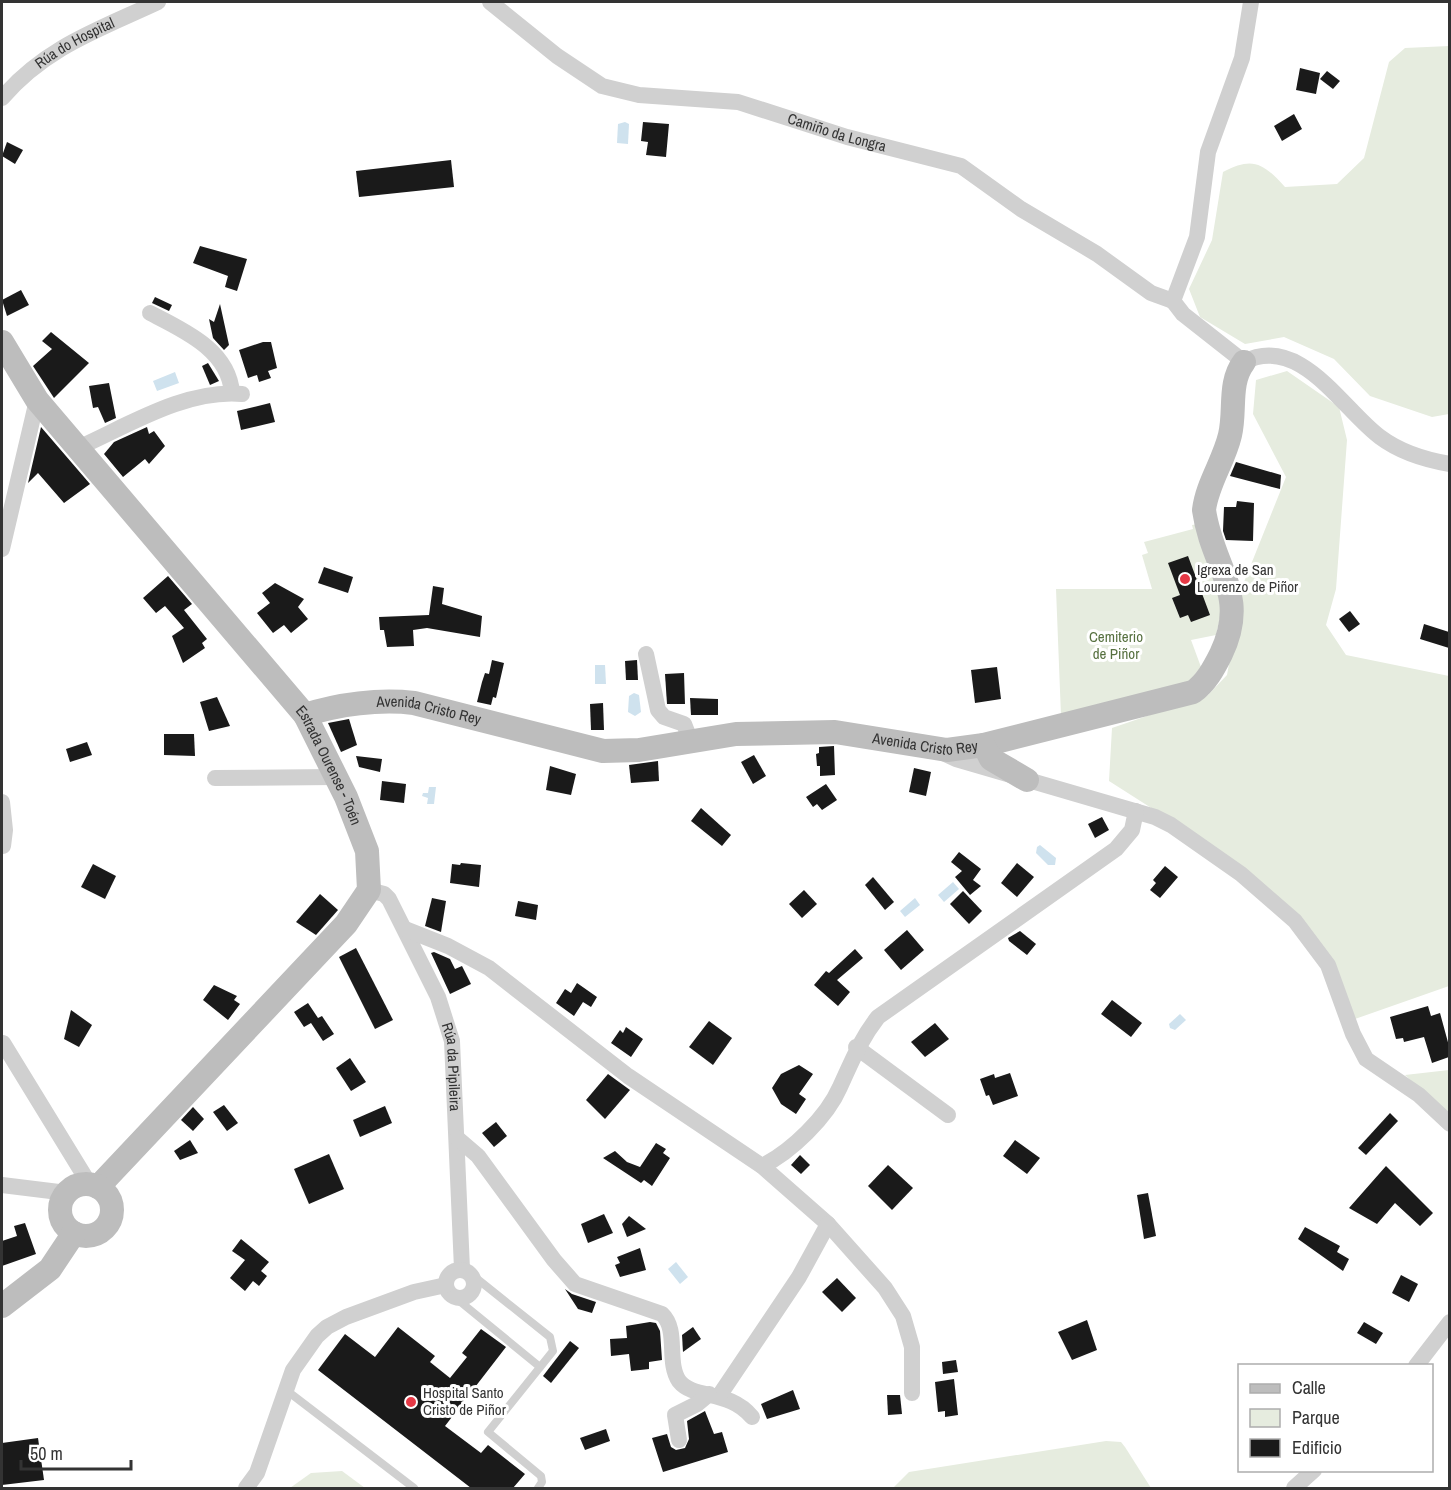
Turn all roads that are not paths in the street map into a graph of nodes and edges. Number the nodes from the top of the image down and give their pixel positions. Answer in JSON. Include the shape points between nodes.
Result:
{"nodes":[{"id":1,"x":158,"y":2,"type":"edge"},
{"id":2,"x":490,"y":2,"type":"edge"},
{"id":3,"x":1251,"y":2,"type":"edge"},
{"id":4,"x":2,"y":98,"type":"edge"},
{"id":5,"x":1173,"y":301,"type":"junction"},
{"id":6,"x":150,"y":313,"type":"dead end"},
{"id":7,"x":2,"y":342,"type":"edge"},
{"id":8,"x":1244,"y":362,"type":"junction"},
{"id":9,"x":37,"y":400,"type":"junction"},
{"id":10,"x":80,"y":447,"type":"junction"},
{"id":11,"x":1449,"y":464,"type":"edge"},
{"id":12,"x":2,"y":549,"type":"edge"},
{"id":13,"x":646,"y":654,"type":"dead end"},
{"id":14,"x":305,"y":715,"type":"junction"},
{"id":15,"x":691,"y":742,"type":"junction"},
{"id":16,"x":984,"y":745,"type":"junction"},
{"id":17,"x":935,"y":749,"type":"junction"},
{"id":18,"x":335,"y":777,"type":"junction"},
{"id":19,"x":214,"y":778,"type":"dead end"},
{"id":20,"x":1027,"y":780,"type":"junction"},
{"id":21,"x":2,"y":802,"type":"edge"},
{"id":22,"x":1136,"y":811,"type":"junction"},
{"id":23,"x":3,"y":846,"type":"edge"},
{"id":24,"x":369,"y":890,"type":"junction"},
{"id":25,"x":405,"y":929,"type":"junction"},
{"id":26,"x":3,"y":1043,"type":"edge"},
{"id":27,"x":856,"y":1047,"type":"junction"},
{"id":28,"x":948,"y":1115,"type":"dead end"},
{"id":29,"x":1449,"y":1124,"type":"edge"},
{"id":30,"x":457,"y":1138,"type":"junction"},
{"id":31,"x":762,"y":1166,"type":"junction"},
{"id":32,"x":2,"y":1185,"type":"edge"},
{"id":33,"x":94,"y":1186,"type":"junction"},
{"id":34,"x":67,"y":1193,"type":"junction"},
{"id":35,"x":828,"y":1224,"type":"junction"},
{"id":36,"x":74,"y":1233,"type":"junction"},
{"id":37,"x":466,"y":1272,"type":"junction"},
{"id":38,"x":449,"y":1290,"type":"junction"},
{"id":39,"x":2,"y":1306,"type":"edge"},
{"id":40,"x":1449,"y":1322,"type":"edge"},
{"id":41,"x":1417,"y":1364,"type":"edge"},
{"id":42,"x":540,"y":1367,"type":"junction"},
{"id":43,"x":285,"y":1389,"type":"junction"},
{"id":44,"x":912,"y":1393,"type":"dead end"},
{"id":45,"x":714,"y":1395,"type":"junction"},
{"id":46,"x":752,"y":1417,"type":"dead end"},
{"id":47,"x":679,"y":1440,"type":"dead end"},
{"id":48,"x":1312,"y":1472,"type":"edge"},
{"id":49,"x":246,"y":1488,"type":"edge"},
{"id":50,"x":414,"y":1488,"type":"edge"},
{"id":51,"x":537,"y":1488,"type":"edge"},
{"id":52,"x":1294,"y":1488,"type":"edge"}],
"edges":[{"from":1,"to":4,"type":"street","name":"Rúa do Hospital","via":[[61,47],[30,69]]},
{"from":2,"to":5,"type":"street","name":"Camiño da Longra","via":[[602,86],[646,96],[738,102],[847,137],[961,165],[1145,290]]},
{"from":3,"to":5,"type":"street","via":[[1242,58],[1208,152],[1197,237]]},
{"from":5,"to":8,"type":"street","via":[[1183,314]]},
{"from":6,"to":10,"type":"street","via":[[197,339],[214,354],[230,375],[237,393],[196,398]]},
{"from":7,"to":9,"type":"street","name":"Estrada Ourense - Toén"},
{"from":8,"to":11,"type":"street","via":[[1264,356],[1301,366],[1325,381],[1383,439]]},
{"from":8,"to":16,"type":"street","name":"Avenida Cristo Rey","via":[[1234,383],[1230,438],[1205,499],[1206,523],[1233,615],[1229,636],[1200,687],[1186,694]]},
{"from":9,"to":10,"type":"street","name":"Estrada Ourense - Toén"},
{"from":9,"to":12,"type":"street"},
{"from":10,"to":14,"type":"street","name":"Estrada Ourense - Toén"},
{"from":13,"to":15,"type":"street","via":[[658,710],[664,717],[684,724]]},
{"from":14,"to":15,"type":"street","name":"Avenida Cristo Rey","via":[[336,707],[403,702],[603,750],[639,750]]},
{"from":14,"to":18,"type":"street","name":"Estrada Ourense - Toén"},
{"from":15,"to":17,"type":"street","name":"Avenida Cristo Rey","via":[[748,733],[835,732]]},
{"from":16,"to":17,"type":"street","name":"Avenida Cristo Rey","via":[[960,750]]},
{"from":16,"to":20,"type":"street","via":[[991,759]]},
{"from":17,"to":20,"type":"street"},
{"from":18,"to":19,"type":"street"},
{"from":18,"to":24,"type":"street","name":"Estrada Ourense - Toén","via":[[367,851]]},
{"from":20,"to":22,"type":"street"},
{"from":21,"to":23,"type":"street"},
{"from":22,"to":27,"type":"street","via":[[1132,830],[1116,849],[882,1014]]},
{"from":22,"to":29,"type":"street","via":[[1171,825],[1241,874],[1295,921],[1329,965],[1366,1059],[1419,1095]]},
{"from":24,"to":25,"type":"street","name":"Rúa da Pipileira","via":[[389,899]]},
{"from":24,"to":33,"type":"street","via":[[346,924]]},
{"from":25,"to":30,"type":"street","name":"Rúa da Pipileira","via":[[448,1023],[454,1060]]},
{"from":25,"to":31,"type":"street","via":[[481,963],[621,1072]]},
{"from":26,"to":33,"type":"street"},
{"from":27,"to":28,"type":"street"},
{"from":27,"to":31,"type":"street","via":[[840,1088],[815,1122],[790,1148]]},
{"from":30,"to":37,"type":"street","name":"Rúa da Pipileira"},
{"from":30,"to":45,"type":"street","via":[[478,1156],[575,1284],[665,1317],[677,1377],[685,1386]]},
{"from":31,"to":35,"type":"street"},
{"from":32,"to":34,"type":"street"},
{"from":33,"to":34,"type":"street","via":[[82,1185]]},
{"from":33,"to":36,"type":"street","via":[[110,1201],[110,1218],[106,1226],[91,1236]]},
{"from":34,"to":36,"type":"street","via":[[60,1214]]},
{"from":35,"to":44,"type":"street","via":[[885,1288],[903,1316],[912,1347]]},
{"from":35,"to":45,"type":"street","via":[[799,1276]]},
{"from":36,"to":39,"type":"street","via":[[50,1269]]},
{"from":37,"to":38,"type":"street","via":[[449,1275]]},
{"from":37,"to":38,"type":"street","name":"Rúa da Pipileira","via":[[474,1283],[472,1292],[460,1298]]},
{"from":37,"to":42,"type":"lane","via":[[550,1337],[553,1351]]},
{"from":38,"to":42,"type":"lane"},
{"from":38,"to":43,"type":"street","name":"Rúa da Pipileira","via":[[414,1292],[327,1327],[300,1358]]},
{"from":40,"to":41,"type":"street"},
{"from":42,"to":51,"type":"lane","via":[[488,1432],[539,1474],[542,1482]]},
{"from":43,"to":49,"type":"street","name":"Rúa da Pipileira","via":[[257,1473]]},
{"from":43,"to":50,"type":"lane"},
{"from":45,"to":46,"type":"street","via":[[734,1401]]},
{"from":45,"to":47,"type":"street","via":[[675,1415]]},
{"from":48,"to":52,"type":"street"}]}
